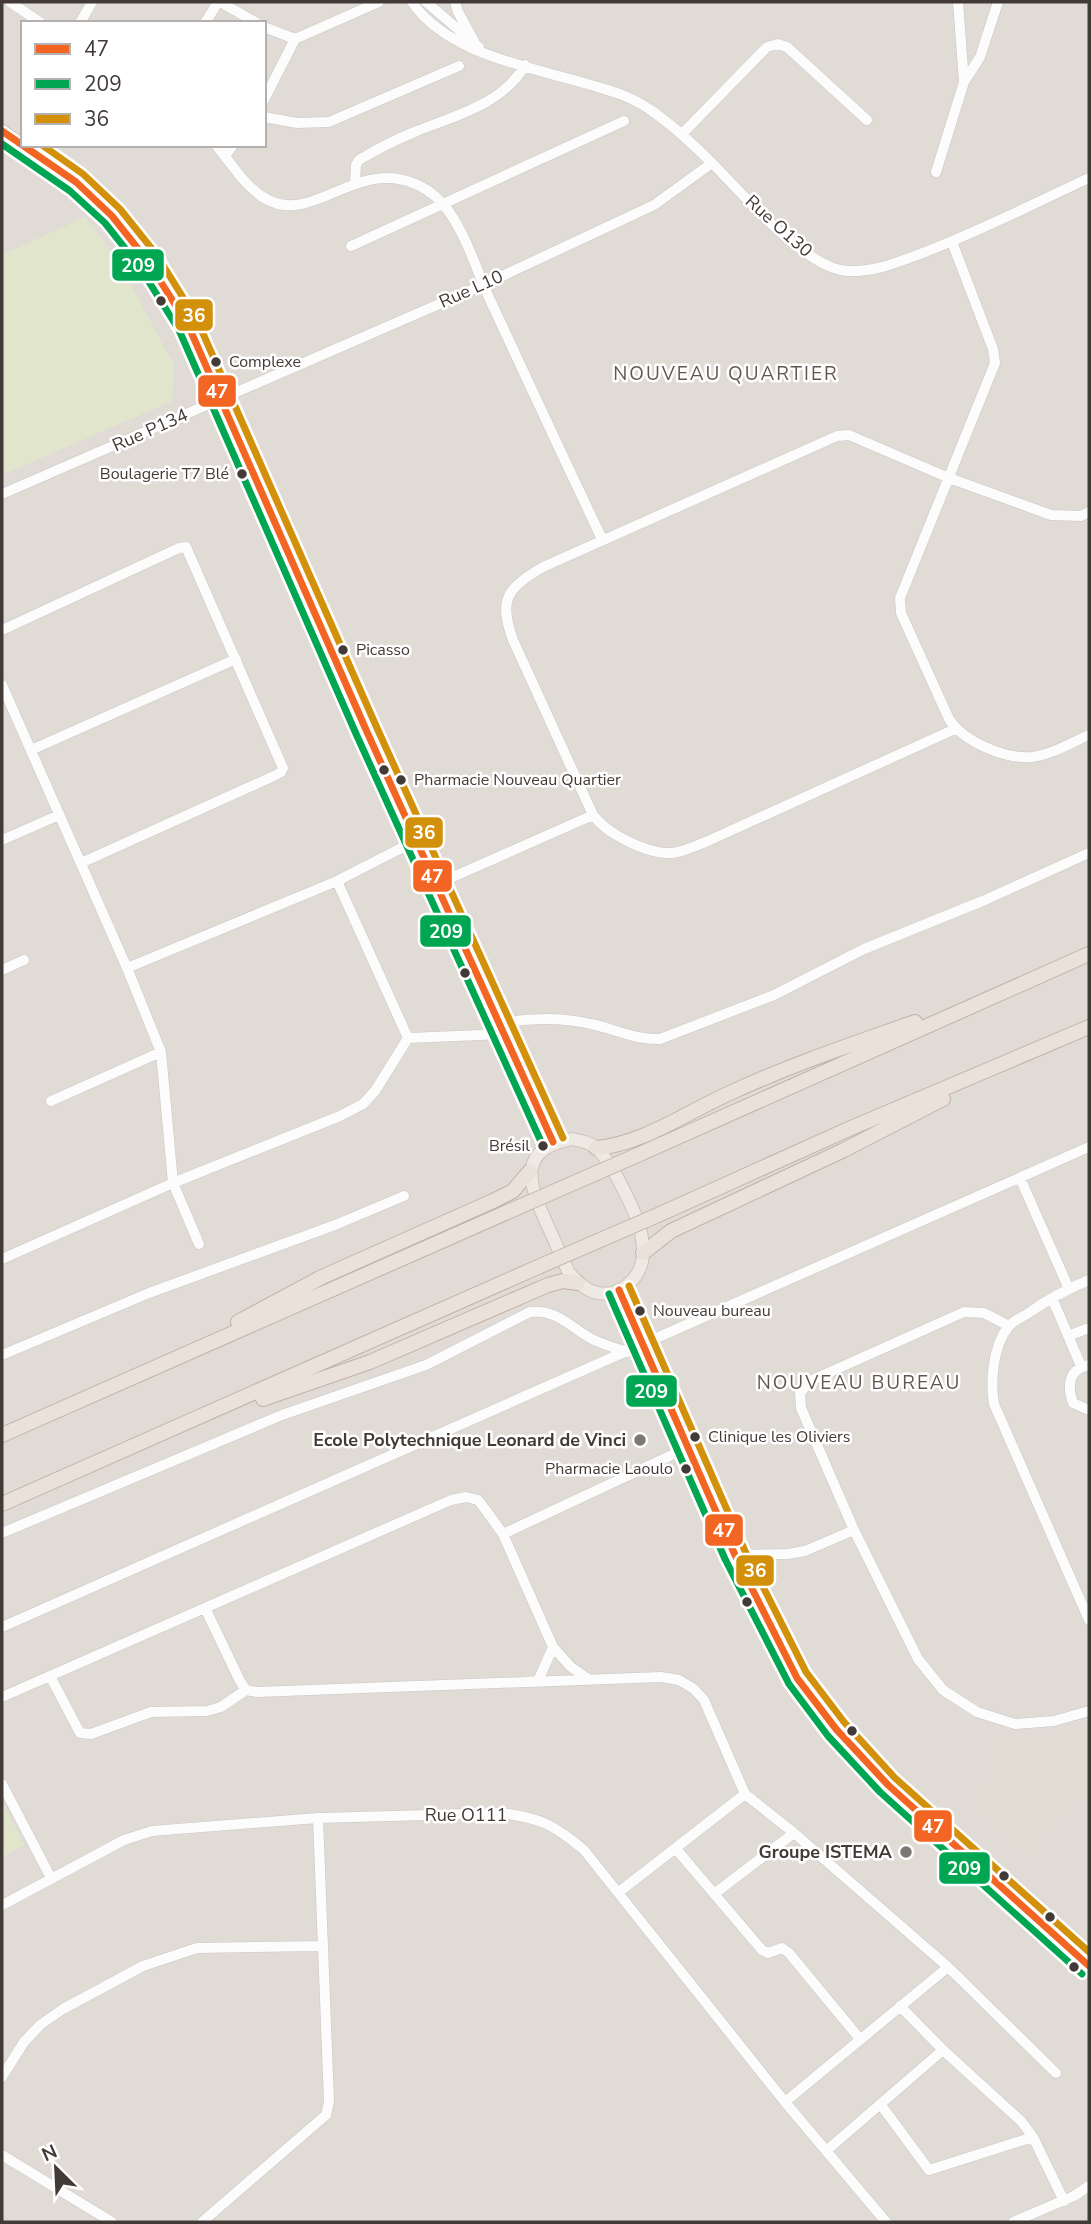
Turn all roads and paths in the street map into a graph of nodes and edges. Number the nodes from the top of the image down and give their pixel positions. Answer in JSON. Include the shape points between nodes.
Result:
{"nodes":[{"id":1,"x":10,"y":2,"type":"edge"},
{"id":2,"x":92,"y":2,"type":"edge"},
{"id":3,"x":219,"y":2,"type":"edge"},
{"id":4,"x":379,"y":2,"type":"edge"},
{"id":5,"x":412,"y":2,"type":"edge"},
{"id":6,"x":426,"y":2,"type":"edge"},
{"id":7,"x":455,"y":2,"type":"edge"},
{"id":8,"x":958,"y":2,"type":"edge"},
{"id":9,"x":998,"y":2,"type":"edge"},
{"id":10,"x":38,"y":21,"type":"edge"},
{"id":11,"x":81,"y":21,"type":"edge"},
{"id":12,"x":206,"y":21,"type":"edge"},
{"id":13,"x":253,"y":21,"type":"edge"},
{"id":14,"x":266,"y":28,"type":"edge"},
{"id":15,"x":295,"y":39,"type":"junction"},
{"id":16,"x":476,"y":44,"type":"junction"},
{"id":17,"x":489,"y":54,"type":"junction"},
{"id":18,"x":526,"y":65,"type":"junction"},
{"id":19,"x":458,"y":66,"type":"dead end"},
{"id":20,"x":964,"y":82,"type":"junction"},
{"id":21,"x":266,"y":96,"type":"edge"},
{"id":22,"x":266,"y":117,"type":"edge"},
{"id":23,"x":867,"y":120,"type":"dead end"},
{"id":24,"x":624,"y":121,"type":"dead end"},
{"id":25,"x":2,"y":131,"type":"edge"},
{"id":26,"x":682,"y":134,"type":"junction"},
{"id":27,"x":21,"y":144,"type":"edge"},
{"id":28,"x":25,"y":147,"type":"edge"},
{"id":29,"x":218,"y":147,"type":"edge"},
{"id":30,"x":232,"y":147,"type":"edge"},
{"id":31,"x":225,"y":156,"type":"junction"},
{"id":32,"x":712,"y":163,"type":"junction"},
{"id":33,"x":936,"y":172,"type":"dead end"},
{"id":34,"x":1089,"y":178,"type":"edge"},
{"id":35,"x":355,"y":183,"type":"junction"},
{"id":36,"x":443,"y":204,"type":"junction"},
{"id":37,"x":952,"y":242,"type":"junction"},
{"id":38,"x":351,"y":246,"type":"dead end"},
{"id":39,"x":483,"y":285,"type":"junction"},
{"id":40,"x":220,"y":399,"type":"junction"},
{"id":41,"x":949,"y":478,"type":"junction"},
{"id":42,"x":2,"y":494,"type":"edge"},
{"id":43,"x":1089,"y":512,"type":"edge"},
{"id":44,"x":602,"y":539,"type":"junction"},
{"id":45,"x":2,"y":630,"type":"edge"},
{"id":46,"x":236,"y":659,"type":"junction"},
{"id":47,"x":2,"y":685,"type":"edge"},
{"id":48,"x":956,"y":729,"type":"junction"},
{"id":49,"x":1089,"y":735,"type":"edge"},
{"id":50,"x":31,"y":750,"type":"junction"},
{"id":51,"x":59,"y":815,"type":"junction"},
{"id":52,"x":593,"y":815,"type":"junction"},
{"id":53,"x":2,"y":840,"type":"edge"},
{"id":54,"x":417,"y":840,"type":"junction"},
{"id":55,"x":1089,"y":853,"type":"edge"},
{"id":56,"x":81,"y":863,"type":"junction"},
{"id":57,"x":337,"y":881,"type":"junction"},
{"id":58,"x":437,"y":884,"type":"junction"},
{"id":59,"x":1089,"y":954,"type":"edge"},
{"id":60,"x":24,"y":960,"type":"dead end"},
{"id":61,"x":127,"y":968,"type":"junction"},
{"id":62,"x":2,"y":970,"type":"edge"},
{"id":63,"x":1016,"y":986,"type":"junction"},
{"id":64,"x":1089,"y":1027,"type":"edge"},
{"id":65,"x":501,"y":1029,"type":"junction"},
{"id":66,"x":408,"y":1038,"type":"junction"},
{"id":67,"x":1040,"y":1049,"type":"junction"},
{"id":68,"x":161,"y":1052,"type":"junction"},
{"id":69,"x":51,"y":1101,"type":"dead end"},
{"id":70,"x":553,"y":1142,"type":"junction"},
{"id":71,"x":1089,"y":1147,"type":"edge"},
{"id":72,"x":597,"y":1148,"type":"junction"},
{"id":73,"x":530,"y":1171,"type":"junction"},
{"id":74,"x":1020,"y":1178,"type":"junction"},
{"id":75,"x":173,"y":1183,"type":"junction"},
{"id":76,"x":404,"y":1196,"type":"dead end"},
{"id":77,"x":199,"y":1244,"type":"dead end"},
{"id":78,"x":643,"y":1253,"type":"junction"},
{"id":79,"x":2,"y":1259,"type":"edge"},
{"id":80,"x":1089,"y":1279,"type":"edge"},
{"id":81,"x":578,"y":1283,"type":"junction"},
{"id":82,"x":1069,"y":1289,"type":"junction"},
{"id":83,"x":619,"y":1290,"type":"junction"},
{"id":84,"x":1052,"y":1298,"type":"junction"},
{"id":85,"x":1009,"y":1326,"type":"junction"},
{"id":86,"x":1089,"y":1328,"type":"edge"},
{"id":87,"x":1068,"y":1336,"type":"junction"},
{"id":88,"x":643,"y":1345,"type":"junction"},
{"id":89,"x":627,"y":1352,"type":"junction"},
{"id":90,"x":2,"y":1354,"type":"edge"},
{"id":91,"x":1085,"y":1366,"type":"edge"},
{"id":92,"x":135,"y":1376,"type":"junction"},
{"id":93,"x":1089,"y":1410,"type":"edge"},
{"id":94,"x":2,"y":1435,"type":"edge"},
{"id":95,"x":156,"y":1438,"type":"junction"},
{"id":96,"x":688,"y":1447,"type":"junction"},
{"id":97,"x":2,"y":1504,"type":"edge"},
{"id":98,"x":853,"y":1530,"type":"junction"},
{"id":99,"x":2,"y":1533,"type":"edge"},
{"id":100,"x":503,"y":1534,"type":"junction"},
{"id":101,"x":735,"y":1555,"type":"junction"},
{"id":102,"x":205,"y":1608,"type":"junction"},
{"id":103,"x":1089,"y":1620,"type":"edge"},
{"id":104,"x":2,"y":1626,"type":"edge"},
{"id":105,"x":553,"y":1647,"type":"junction"},
{"id":106,"x":50,"y":1676,"type":"junction"},
{"id":107,"x":587,"y":1678,"type":"junction"},
{"id":108,"x":538,"y":1681,"type":"junction"},
{"id":109,"x":246,"y":1690,"type":"junction"},
{"id":110,"x":2,"y":1697,"type":"edge"},
{"id":111,"x":1089,"y":1710,"type":"edge"},
{"id":112,"x":2,"y":1784,"type":"edge"},
{"id":113,"x":745,"y":1794,"type":"junction"},
{"id":114,"x":318,"y":1818,"type":"junction"},
{"id":115,"x":794,"y":1833,"type":"junction"},
{"id":116,"x":676,"y":1849,"type":"junction"},
{"id":117,"x":51,"y":1878,"type":"junction"},
{"id":118,"x":620,"y":1892,"type":"junction"},
{"id":119,"x":714,"y":1894,"type":"junction"},
{"id":120,"x":2,"y":1905,"type":"edge"},
{"id":121,"x":322,"y":1946,"type":"junction"},
{"id":122,"x":1089,"y":1966,"type":"edge"},
{"id":123,"x":948,"y":1968,"type":"junction"},
{"id":124,"x":900,"y":2006,"type":"junction"},
{"id":125,"x":860,"y":2039,"type":"junction"},
{"id":126,"x":943,"y":2050,"type":"junction"},
{"id":127,"x":1056,"y":2073,"type":"dead end"},
{"id":128,"x":2,"y":2077,"type":"edge"},
{"id":129,"x":785,"y":2102,"type":"junction"},
{"id":130,"x":881,"y":2105,"type":"junction"},
{"id":131,"x":1033,"y":2137,"type":"junction"},
{"id":132,"x":826,"y":2151,"type":"junction"},
{"id":133,"x":2,"y":2155,"type":"edge"},
{"id":134,"x":1089,"y":2186,"type":"edge"},
{"id":135,"x":1064,"y":2200,"type":"junction"},
{"id":136,"x":112,"y":2222,"type":"edge"},
{"id":137,"x":202,"y":2222,"type":"edge"},
{"id":138,"x":886,"y":2222,"type":"edge"},
{"id":139,"x":1013,"y":2222,"type":"edge"}],
"edges":[{"from":1,"to":10,"type":"street"},
{"from":2,"to":11,"type":"street"},
{"from":3,"to":12,"type":"street"},
{"from":3,"to":13,"type":"street"},
{"from":4,"to":15,"type":"street"},
{"from":5,"to":17,"type":"street","name":"Rue O130","via":[[453,41]]},
{"from":6,"to":16,"type":"street","name":"Rue O130"},
{"from":7,"to":16,"type":"street"},
{"from":8,"to":20,"type":"street"},
{"from":9,"to":20,"type":"street","via":[[980,57]]},
{"from":14,"to":15,"type":"street"},
{"from":15,"to":21,"type":"street"},
{"from":16,"to":17,"type":"street","name":"Rue O130"},
{"from":17,"to":18,"type":"street","name":"Rue O130"},
{"from":18,"to":26,"type":"street","name":"Rue O130","via":[[627,96]]},
{"from":18,"to":35,"type":"street","via":[[496,98],[359,160]]},
{"from":19,"to":22,"type":"street","via":[[329,122]]},
{"from":20,"to":33,"type":"street"},
{"from":23,"to":26,"type":"street","via":[[787,47],[778,44],[767,47]]},
{"from":24,"to":36,"type":"street"},
{"from":25,"to":27,"type":"main road"},
{"from":26,"to":32,"type":"street","name":"Rue O130"},
{"from":28,"to":40,"type":"main road","via":[[76,183],[119,223],[152,265],[188,325]]},
{"from":29,"to":31,"type":"street"},
{"from":30,"to":31,"type":"street"},
{"from":31,"to":35,"type":"street","via":[[248,184],[276,204],[301,205]]},
{"from":32,"to":37,"type":"street","name":"Rue O130","via":[[804,252],[845,271],[868,271]]},
{"from":32,"to":39,"type":"street","name":"Rue L10","via":[[654,205]]},
{"from":34,"to":37,"type":"street","name":"Rue O130"},
{"from":35,"to":36,"type":"street","via":[[398,178],[430,192]]},
{"from":36,"to":38,"type":"street"},
{"from":36,"to":39,"type":"street","via":[[463,234]]},
{"from":37,"to":41,"type":"street","via":[[995,363]]},
{"from":39,"to":40,"type":"street","name":"Rue L10"},
{"from":39,"to":44,"type":"street"},
{"from":40,"to":42,"type":"street","name":"Rue P134"},
{"from":40,"to":54,"type":"main road"},
{"from":41,"to":43,"type":"street","via":[[1052,515]]},
{"from":41,"to":44,"type":"street","via":[[849,435],[838,436]]},
{"from":41,"to":48,"type":"street","via":[[900,598],[901,612]]},
{"from":44,"to":52,"type":"street","via":[[519,581],[506,601],[506,622],[513,640]]},
{"from":45,"to":46,"type":"street","via":[[186,547]]},
{"from":46,"to":50,"type":"street"},
{"from":46,"to":56,"type":"street","via":[[281,772]]},
{"from":47,"to":50,"type":"street"},
{"from":48,"to":49,"type":"street","via":[[994,750],[1023,757],[1035,757]]},
{"from":48,"to":52,"type":"street","via":[[683,851],[665,853],[635,843],[614,834]]},
{"from":50,"to":51,"type":"street"},
{"from":51,"to":53,"type":"street"},
{"from":51,"to":56,"type":"street"},
{"from":52,"to":58,"type":"street"},
{"from":54,"to":57,"type":"street"},
{"from":54,"to":58,"type":"main road"},
{"from":55,"to":65,"type":"street","via":[[864,949],[774,995],[660,1039],[646,1040],[591,1023],[535,1018]]},
{"from":56,"to":61,"type":"street"},
{"from":57,"to":61,"type":"street"},
{"from":57,"to":66,"type":"street"},
{"from":58,"to":65,"type":"main road"},
{"from":59,"to":63,"type":"highway"},
{"from":60,"to":62,"type":"street"},
{"from":61,"to":68,"type":"street"},
{"from":63,"to":72,"type":"highway","via":[[781,1071],[620,1146]]},
{"from":63,"to":92,"type":"highway","bridge":true},
{"from":64,"to":67,"type":"highway"},
{"from":65,"to":66,"type":"street"},
{"from":65,"to":70,"type":"main road"},
{"from":66,"to":75,"type":"street","via":[[363,1104]]},
{"from":67,"to":78,"type":"highway","via":[[844,1150],[671,1231]]},
{"from":67,"to":95,"type":"highway","bridge":true,"via":[[851,1128]]},
{"from":68,"to":69,"type":"street"},
{"from":68,"to":75,"type":"street"},
{"from":70,"to":72,"type":"main road","via":[[572,1139]]},
{"from":70,"to":73,"type":"main road"},
{"from":71,"to":74,"type":"street"},
{"from":72,"to":78,"type":"main road","via":[[608,1160],[640,1228]]},
{"from":73,"to":81,"type":"main road","via":[[534,1195],[569,1273]]},
{"from":73,"to":92,"type":"highway","via":[[513,1191],[322,1277]]},
{"from":74,"to":82,"type":"street"},
{"from":74,"to":88,"type":"street"},
{"from":75,"to":77,"type":"street"},
{"from":75,"to":79,"type":"street"},
{"from":76,"to":90,"type":"street"},
{"from":78,"to":83,"type":"main road","via":[[639,1272]]},
{"from":80,"to":82,"type":"street"},
{"from":81,"to":83,"type":"main road","via":[[593,1292]]},
{"from":81,"to":95,"type":"highway","via":[[548,1285],[370,1362]]},
{"from":82,"to":84,"type":"street"},
{"from":83,"to":88,"type":"main road"},
{"from":84,"to":85,"type":"street"},
{"from":84,"to":87,"type":"street"},
{"from":85,"to":98,"type":"street","via":[[984,1313],[964,1312],[810,1381],[800,1393],[800,1408]]},
{"from":85,"to":103,"type":"street","via":[[992,1368],[994,1404]]},
{"from":86,"to":87,"type":"street"},
{"from":87,"to":91,"type":"street"},
{"from":88,"to":89,"type":"street"},
{"from":88,"to":96,"type":"main road"},
{"from":89,"to":99,"type":"street","via":[[592,1339],[559,1316],[530,1312],[426,1365],[258,1424]]},
{"from":89,"to":104,"type":"street"},
{"from":91,"to":93,"type":"street","via":[[1072,1373],[1068,1388],[1073,1403]]},
{"from":92,"to":94,"type":"highway"},
{"from":95,"to":97,"type":"highway"},
{"from":96,"to":100,"type":"street"},
{"from":96,"to":101,"type":"main road"},
{"from":98,"to":101,"type":"street","via":[[805,1551]]},
{"from":98,"to":111,"type":"street","via":[[918,1659],[943,1690],[977,1712],[1015,1724],[1054,1721]]},
{"from":100,"to":102,"type":"street","via":[[478,1500],[466,1496]]},
{"from":100,"to":105,"type":"street"},
{"from":101,"to":122,"type":"main road","via":[[797,1678],[850,1746],[888,1786]]},
{"from":102,"to":106,"type":"street"},
{"from":102,"to":109,"type":"street"},
{"from":105,"to":107,"type":"street"},
{"from":105,"to":108,"type":"street"},
{"from":106,"to":109,"type":"street","via":[[80,1733],[91,1734],[151,1712],[207,1711]]},
{"from":106,"to":110,"type":"street"},
{"from":107,"to":108,"type":"street"},
{"from":107,"to":113,"type":"street","via":[[661,1677],[694,1689],[712,1715]]},
{"from":108,"to":109,"type":"street"},
{"from":112,"to":117,"type":"street"},
{"from":113,"to":115,"type":"street"},
{"from":113,"to":116,"type":"street"},
{"from":114,"to":117,"type":"street","name":"Rue O111","via":[[152,1831],[124,1840]]},
{"from":114,"to":118,"type":"street","name":"Rue O111","via":[[502,1813],[531,1817],[559,1829],[584,1850]]},
{"from":114,"to":121,"type":"street"},
{"from":115,"to":119,"type":"street"},
{"from":115,"to":123,"type":"street"},
{"from":116,"to":118,"type":"street"},
{"from":116,"to":119,"type":"street"},
{"from":117,"to":120,"type":"street","name":"Rue O111"},
{"from":118,"to":129,"type":"street","name":"Rue O111"},
{"from":119,"to":125,"type":"street","via":[[762,1950],[789,1952]]},
{"from":121,"to":128,"type":"street","via":[[197,1948],[143,1966],[40,2025]]},
{"from":121,"to":137,"type":"street","via":[[326,2115]]},
{"from":123,"to":124,"type":"street"},
{"from":123,"to":127,"type":"street"},
{"from":124,"to":125,"type":"street"},
{"from":124,"to":126,"type":"street"},
{"from":125,"to":129,"type":"street"},
{"from":126,"to":130,"type":"street"},
{"from":126,"to":131,"type":"street","via":[[1013,2112]]},
{"from":129,"to":132,"type":"street","name":"Rue O111"},
{"from":130,"to":131,"type":"street","via":[[929,2170]]},
{"from":130,"to":132,"type":"street"},
{"from":131,"to":135,"type":"street"},
{"from":132,"to":138,"type":"street","name":"Rue O111"},
{"from":133,"to":136,"type":"street"},
{"from":134,"to":135,"type":"street"},
{"from":135,"to":139,"type":"street"}]}
